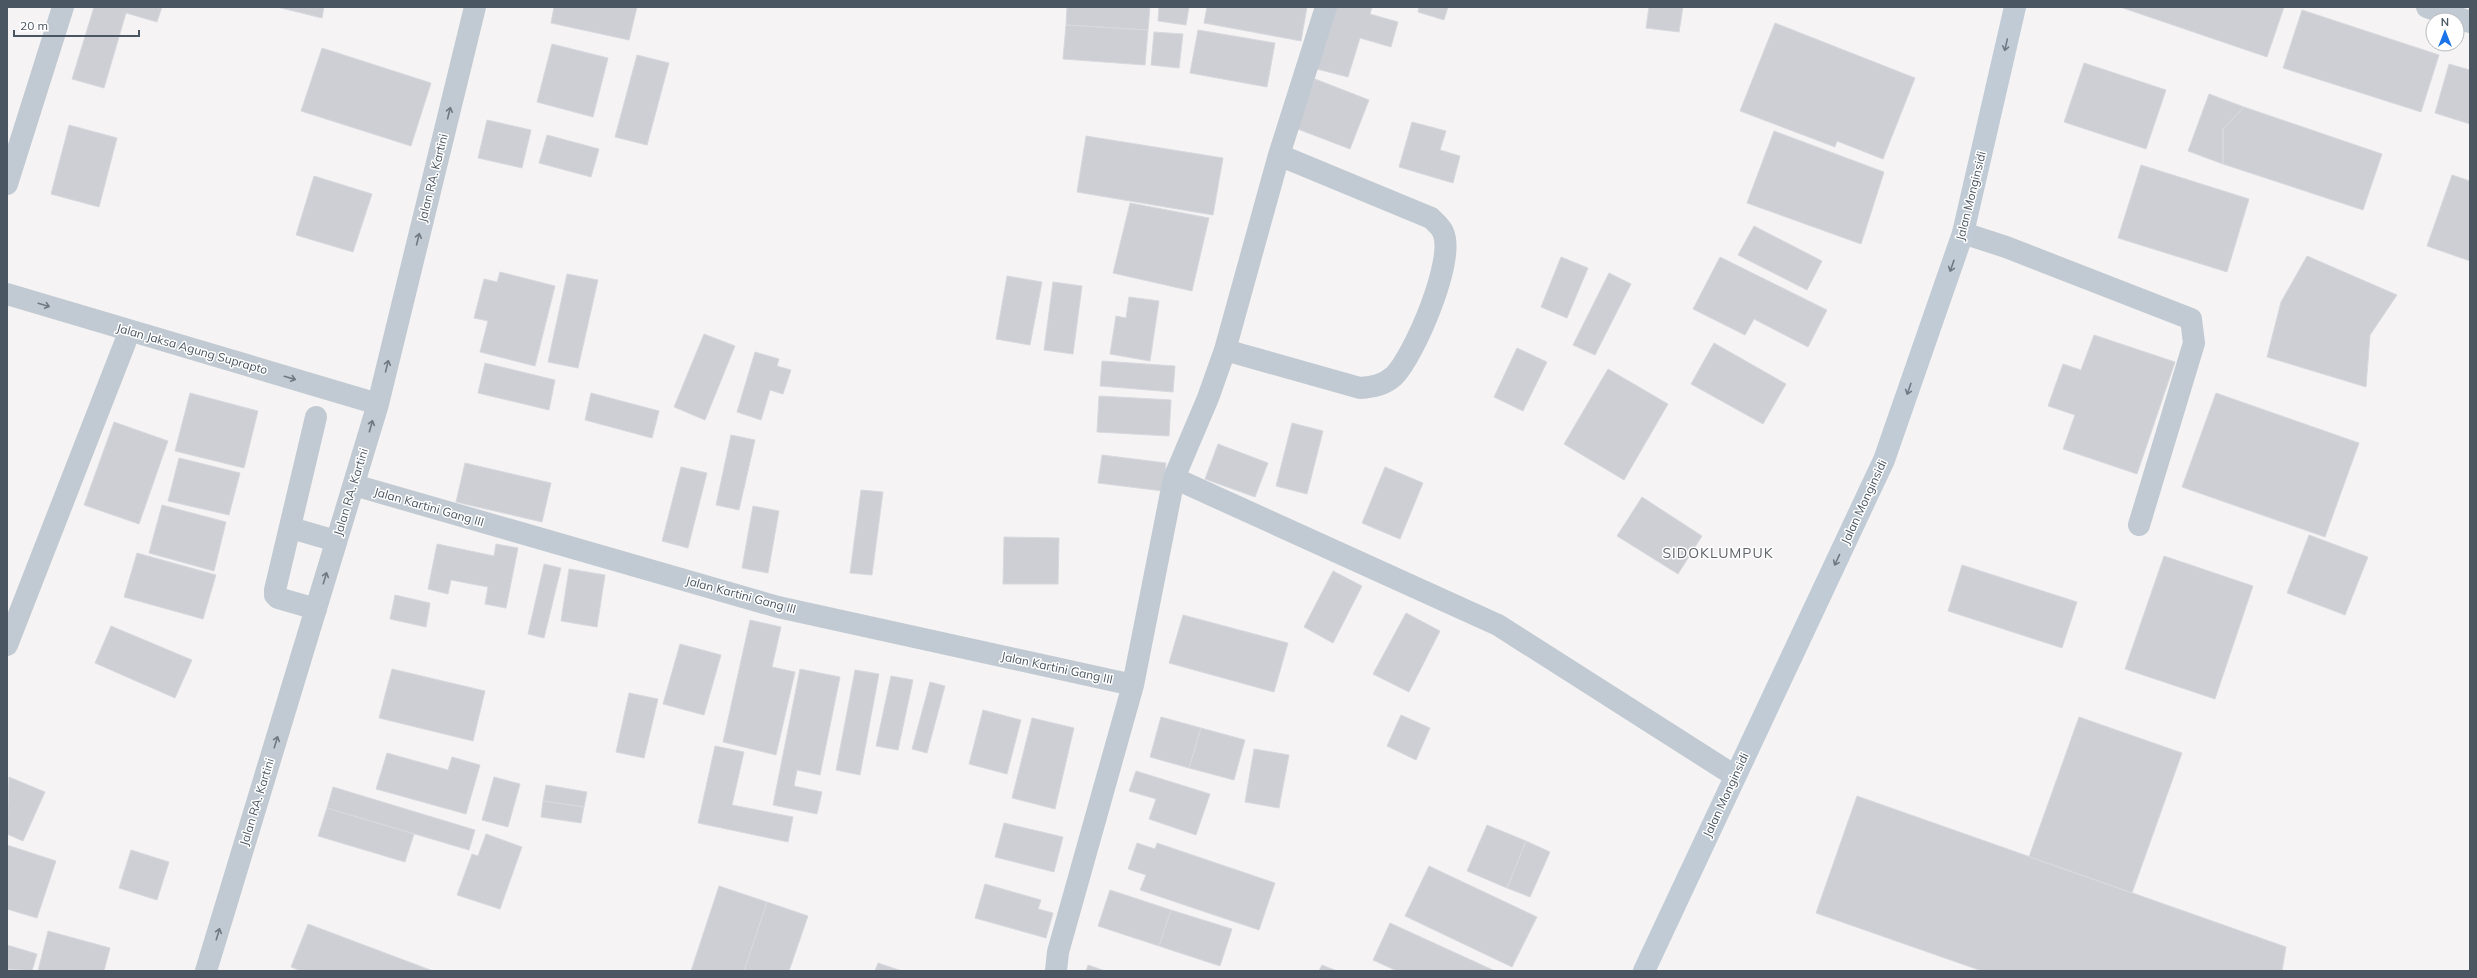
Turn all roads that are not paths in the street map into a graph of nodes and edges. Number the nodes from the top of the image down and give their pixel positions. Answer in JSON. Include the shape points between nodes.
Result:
{"nodes":[{"id":1,"x":64,"y":7,"type":"edge"},
{"id":2,"x":475,"y":7,"type":"edge"},
{"id":3,"x":1326,"y":7,"type":"edge"},
{"id":4,"x":2015,"y":7,"type":"edge"},
{"id":5,"x":2427,"y":7,"type":"edge"},
{"id":6,"x":2470,"y":22,"type":"edge"},
{"id":7,"x":1279,"y":155,"type":"junction"},
{"id":8,"x":7,"y":184,"type":"edge"},
{"id":9,"x":1963,"y":233,"type":"junction"},
{"id":10,"x":7,"y":294,"type":"edge"},
{"id":11,"x":128,"y":331,"type":"junction"},
{"id":12,"x":1225,"y":350,"type":"junction"},
{"id":13,"x":378,"y":404,"type":"junction"},
{"id":14,"x":316,"y":417,"type":"dead end"},
{"id":15,"x":1174,"y":478,"type":"junction"},
{"id":16,"x":354,"y":485,"type":"junction"},
{"id":17,"x":2139,"y":525,"type":"dead end"},
{"id":18,"x":291,"y":528,"type":"junction"},
{"id":19,"x":336,"y":542,"type":"junction"},
{"id":20,"x":316,"y":609,"type":"junction"},
{"id":21,"x":7,"y":645,"type":"edge"},
{"id":22,"x":1134,"y":685,"type":"junction"},
{"id":23,"x":1735,"y":776,"type":"junction"},
{"id":24,"x":206,"y":971,"type":"edge"},
{"id":25,"x":1056,"y":971,"type":"edge"},
{"id":26,"x":1644,"y":971,"type":"edge"}],
"edges":[{"from":1,"to":8,"type":"street"},
{"from":13,"to":2,"type":"street","name":"Jalan RA. Kartini","one_way":true},
{"from":3,"to":7,"type":"street"},
{"from":4,"to":9,"type":"main road","name":"Jalan Monginsidi","one_way":true},
{"from":5,"to":6,"type":"street"},
{"from":7,"to":12,"type":"street"},
{"from":7,"to":12,"type":"street","via":[[1432,218],[1443,232],[1445,242],[1440,282],[1417,342],[1393,376],[1376,387],[1360,388]]},
{"from":9,"to":17,"type":"street","via":[[2006,247],[2191,319],[2194,343]]},
{"from":9,"to":23,"type":"main road","name":"Jalan Monginsidi","one_way":true,"via":[[1884,460]]},
{"from":10,"to":11,"type":"street","name":"Jalan Jaksa Agung Suprapto","one_way":true},
{"from":11,"to":13,"type":"street","name":"Jalan Jaksa Agung Suprapto","one_way":true},
{"from":11,"to":21,"type":"street","via":[[126,343]]},
{"from":12,"to":15,"type":"street"},
{"from":16,"to":13,"type":"street","name":"Jalan RA. Kartini","one_way":true},
{"from":14,"to":18,"type":"street"},
{"from":15,"to":22,"type":"street"},
{"from":15,"to":23,"type":"street","via":[[1498,625]]},
{"from":16,"to":19,"type":"street","name":"Jalan RA. Kartini"},
{"from":16,"to":22,"type":"street","name":"Jalan Kartini Gang III","via":[[778,607]]},
{"from":18,"to":19,"type":"street"},
{"from":18,"to":20,"type":"street","via":[[275,595]]},
{"from":20,"to":19,"type":"street","name":"Jalan RA. Kartini","one_way":true},
{"from":24,"to":20,"type":"street","name":"Jalan RA. Kartini","one_way":true},
{"from":22,"to":25,"type":"street","via":[[1058,952]]},
{"from":23,"to":26,"type":"main road","name":"Jalan Monginsidi"}]}
